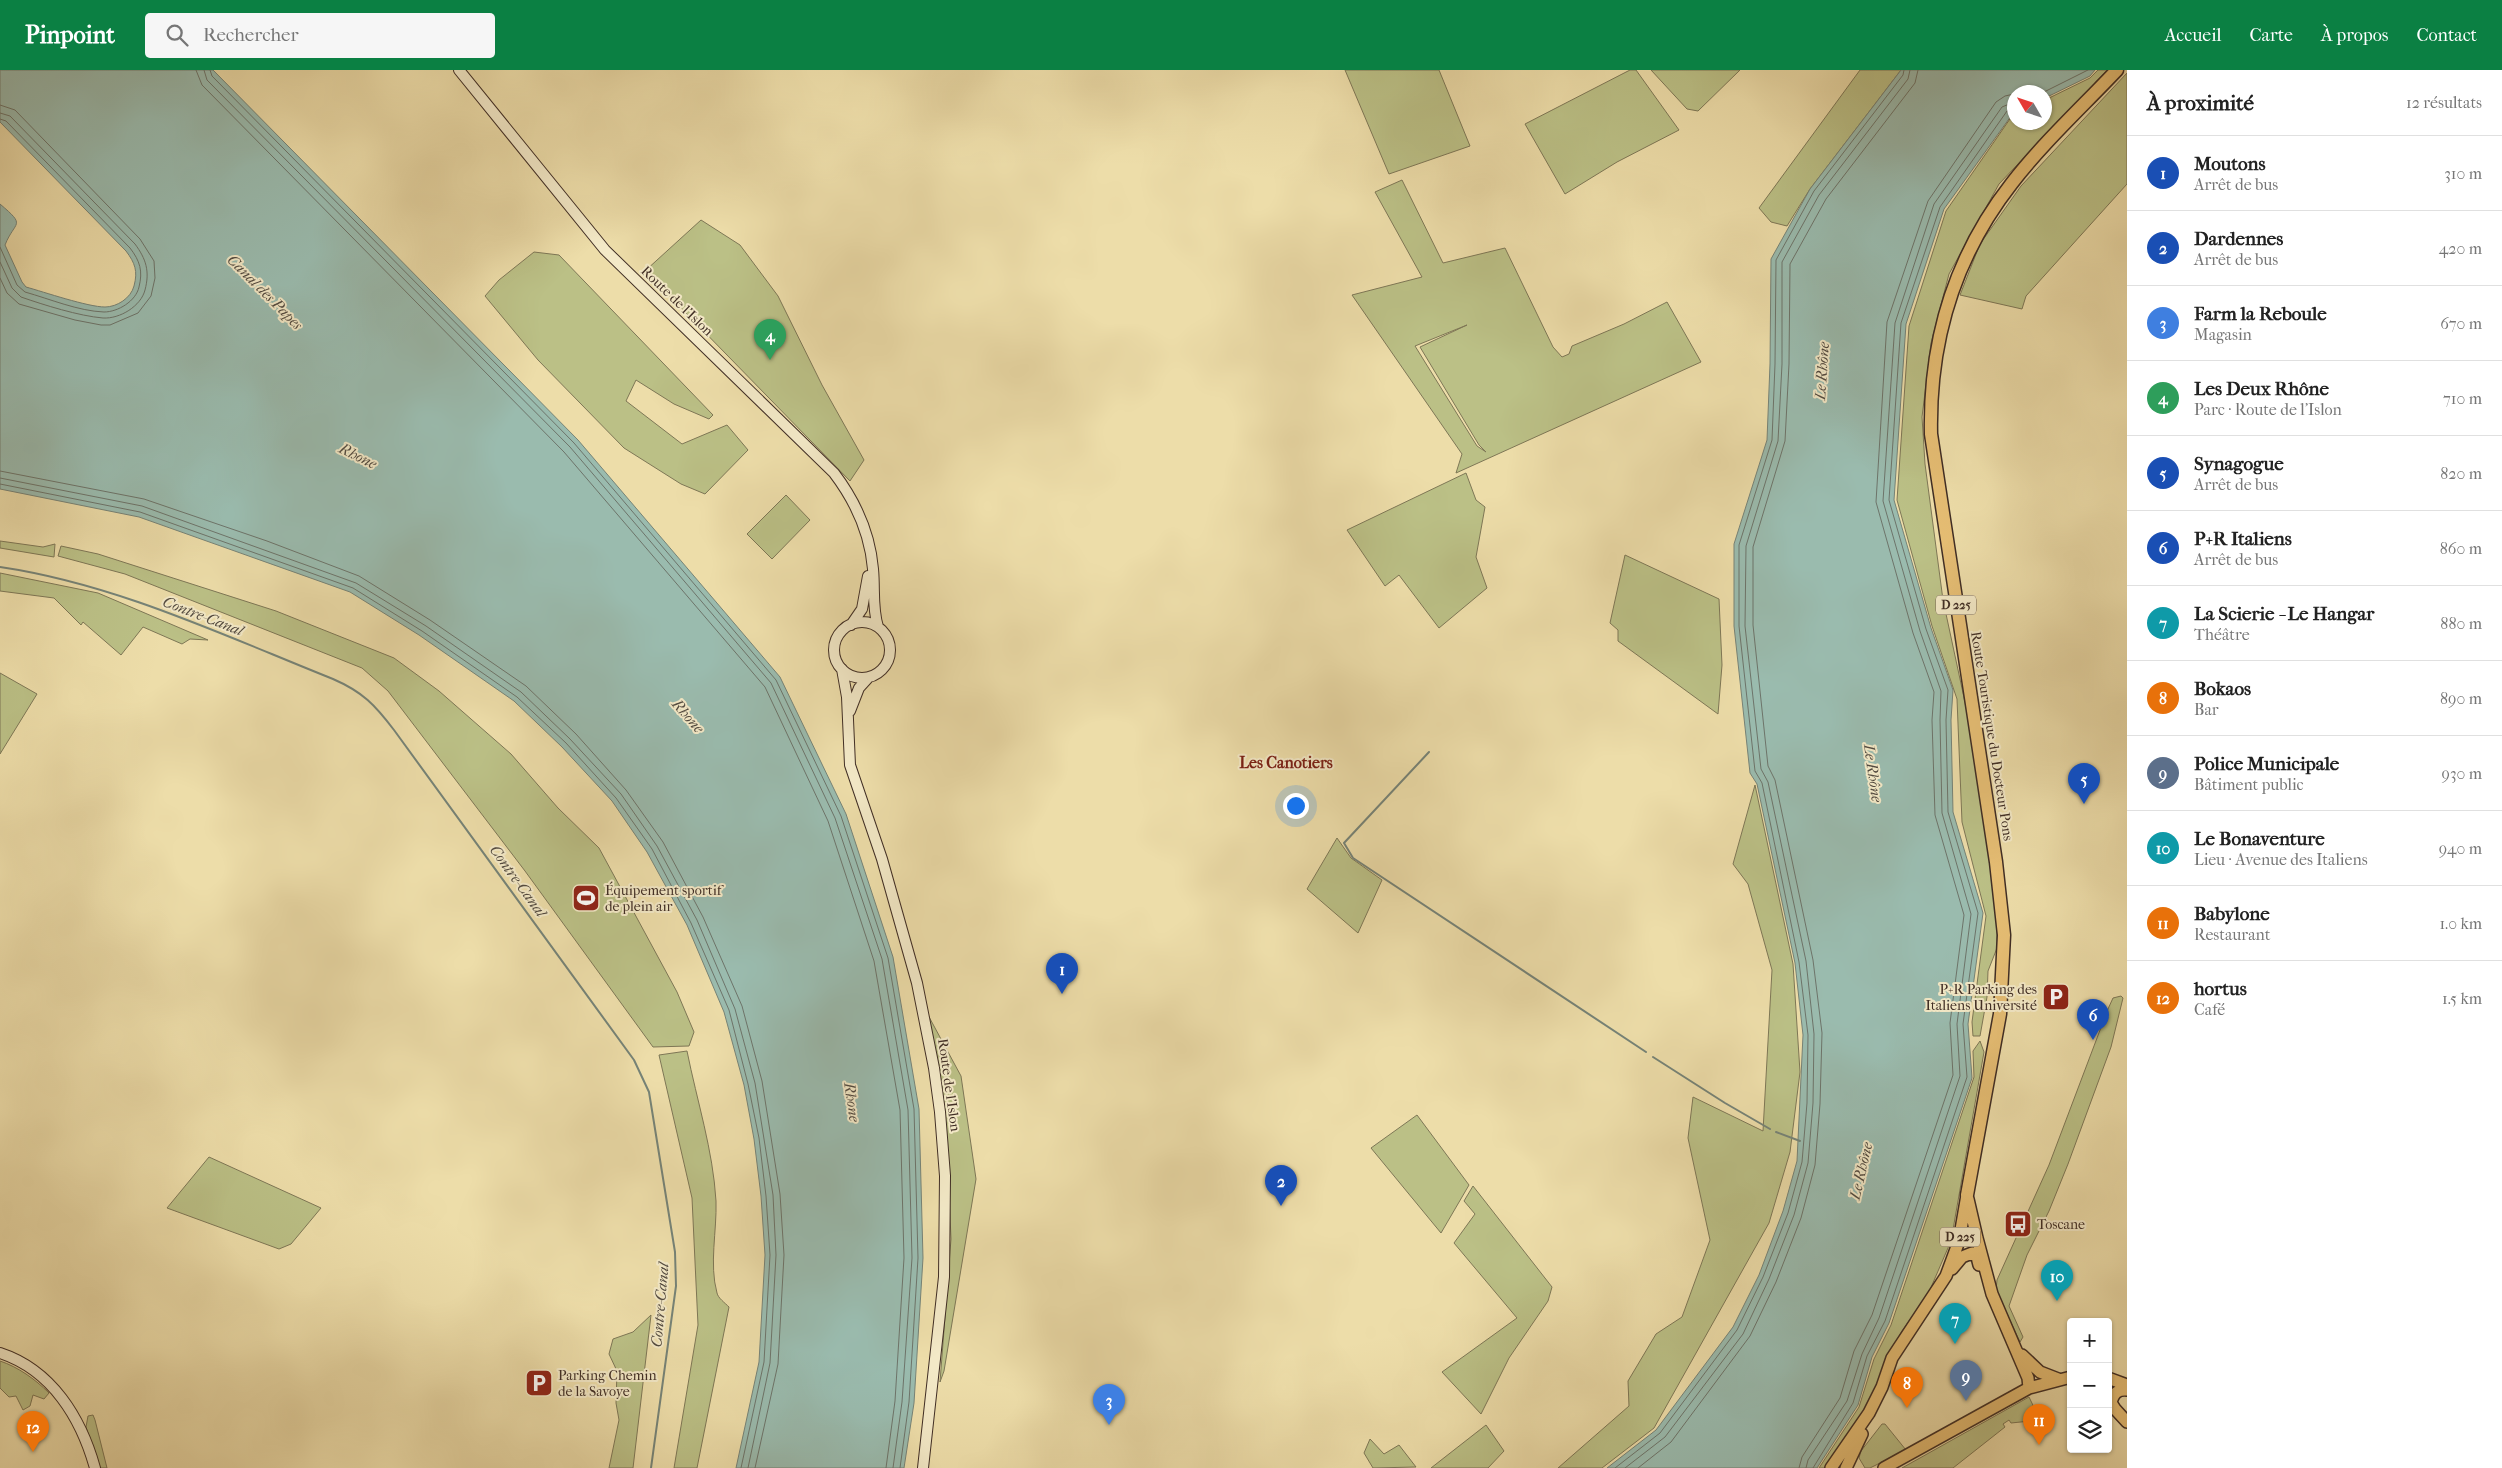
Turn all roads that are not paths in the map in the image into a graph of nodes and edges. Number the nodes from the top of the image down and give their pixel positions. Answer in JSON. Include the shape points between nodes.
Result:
{"nodes":[{"id":1,"x":459,"y":70,"type":"edge"},
{"id":2,"x":2118,"y":70,"type":"edge"},
{"id":3,"x":869,"y":550,"type":"junction"},
{"id":4,"x":851,"y":625,"type":"junction"},
{"id":5,"x":878,"y":627,"type":"junction"},
{"id":6,"x":842,"y":669,"type":"junction"},
{"id":7,"x":869,"y":677,"type":"junction"},
{"id":8,"x":848,"y":717,"type":"junction"},
{"id":9,"x":1967,"y":1195,"type":"junction"},
{"id":10,"x":1946,"y":1276,"type":"junction"},
{"id":11,"x":1989,"y":1283,"type":"junction"},
{"id":12,"x":1901,"y":1344,"type":"junction"},
{"id":13,"x":2016,"y":1348,"type":"junction"},
{"id":14,"x":0,"y":1353,"type":"edge"},
{"id":15,"x":2067,"y":1378,"type":"edge"},
{"id":16,"x":2059,"y":1379,"type":"junction"},
{"id":17,"x":2112,"y":1379,"type":"edge"},
{"id":18,"x":2067,"y":1383,"type":"edge"},
{"id":19,"x":2127,"y":1384,"type":"edge"},
{"id":20,"x":2029,"y":1388,"type":"junction"},
{"id":21,"x":2127,"y":1390,"type":"edge"},
{"id":22,"x":2112,"y":1397,"type":"edge"},
{"id":23,"x":2112,"y":1400,"type":"edge"},
{"id":24,"x":2127,"y":1422,"type":"edge"},
{"id":25,"x":1859,"y":1429,"type":"junction"},
{"id":26,"x":95,"y":1468,"type":"edge"},
{"id":27,"x":923,"y":1468,"type":"edge"},
{"id":28,"x":1831,"y":1468,"type":"edge"},
{"id":29,"x":1835,"y":1468,"type":"edge"},
{"id":30,"x":1846,"y":1468,"type":"edge"},
{"id":31,"x":1884,"y":1468,"type":"edge"},
{"id":32,"x":1894,"y":1468,"type":"edge"}],
"edges":[{"from":1,"to":3,"type":"street","name":"Route de l'Islon","via":[[605,250],[834,474],[848,491],[861,517]]},
{"from":2,"to":9,"type":"highway","name":"Route Touristique du Docteur Pons","number":"D 225","via":[[2012,182],[1990,214],[1955,280],[1932,371],[1931,434],[1996,862],[2004,935],[2000,1014]]},
{"from":3,"to":4,"type":"street","name":"Route de l'Islon","via":[[864,599]]},
{"from":3,"to":5,"type":"street","name":"Route de l'Islon","via":[[873,568],[872,601]]},
{"from":4,"to":5,"type":"street","via":[[860,622]]},
{"from":4,"to":6,"type":"street","via":[[838,637],[835,645],[836,658]]},
{"from":5,"to":7,"type":"street","via":[[887,637],[890,656],[883,669]]},
{"from":6,"to":7,"type":"street","via":[[854,676]]},
{"from":6,"to":8,"type":"street","name":"Route de l'Islon"},
{"from":7,"to":8,"type":"street","name":"Route de l'Islon","via":[[859,688]]},
{"from":8,"to":27,"type":"street","name":"Route de l'Islon","via":[[850,765],[882,860],[917,983],[940,1112],[945,1176],[944,1276]]},
{"from":9,"to":10,"type":"main road","number":"D 225","via":[[1959,1240]]},
{"from":9,"to":11,"type":"main road"},
{"from":10,"to":11,"type":"main road","via":[[1962,1257],[1972,1253]]},
{"from":10,"to":12,"type":"main road","number":"D 225"},
{"from":11,"to":13,"type":"main road"},
{"from":12,"to":25,"type":"main road","number":"D 225","via":[[1892,1358],[1876,1401]]},
{"from":12,"to":30,"type":"main road","via":[[1885,1390]]},
{"from":13,"to":16,"type":"main road","via":[[2040,1372]]},
{"from":13,"to":20,"type":"main road"},
{"from":14,"to":26,"type":"street","via":[[31,1368],[60,1396],[80,1426]]},
{"from":15,"to":16,"type":"main road"},
{"from":16,"to":20,"type":"main road"},
{"from":17,"to":19,"type":"main road"},
{"from":18,"to":32,"type":"main road","via":[[2027,1394]]},
{"from":20,"to":31,"type":"main road"},
{"from":21,"to":22,"type":"main road","via":[[2119,1390]]},
{"from":23,"to":24,"type":"main road"},
{"from":25,"to":28,"type":"main road"},
{"from":25,"to":29,"type":"main road"}]}
